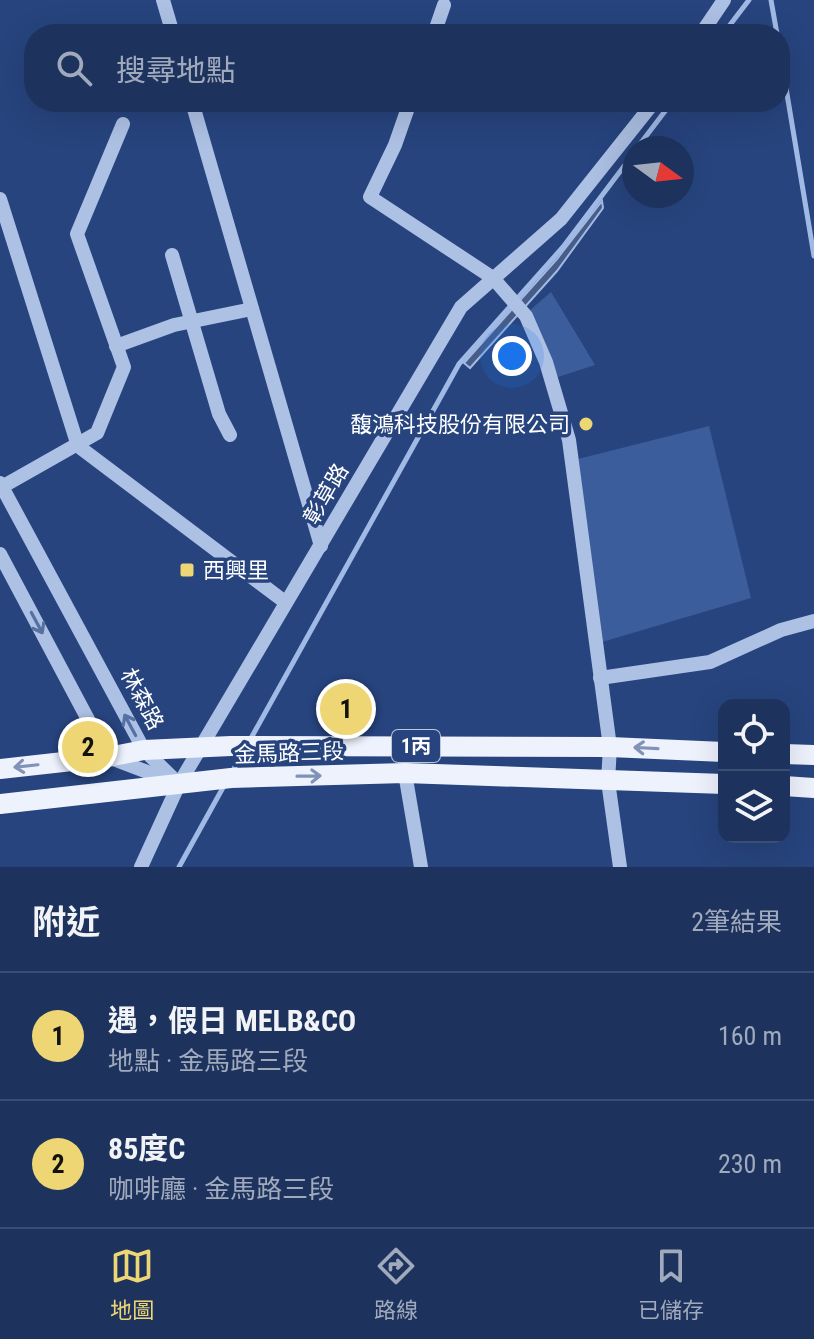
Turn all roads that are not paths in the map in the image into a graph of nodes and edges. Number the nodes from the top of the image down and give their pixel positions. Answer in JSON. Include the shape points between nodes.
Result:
{"nodes":[{"id":1,"x":163,"y":0,"type":"edge"},
{"id":2,"x":724,"y":0,"type":"edge"},
{"id":3,"x":444,"y":5,"type":"dead end"},
{"id":4,"x":170,"y":24,"type":"edge"},
{"id":5,"x":437,"y":24,"type":"edge"},
{"id":6,"x":708,"y":24,"type":"edge"},
{"id":7,"x":195,"y":112,"type":"edge"},
{"id":8,"x":407,"y":112,"type":"edge"},
{"id":9,"x":646,"y":112,"type":"edge"},
{"id":10,"x":123,"y":124,"type":"dead end"},
{"id":11,"x":0,"y":199,"type":"edge"},
{"id":12,"x":172,"y":255,"type":"dead end"},
{"id":13,"x":493,"y":278,"type":"junction"},
{"id":14,"x":252,"y":309,"type":"junction"},
{"id":15,"x":192,"y":323,"type":"junction"},
{"id":16,"x":116,"y":346,"type":"junction"},
{"id":17,"x":230,"y":435,"type":"dead end"},
{"id":18,"x":78,"y":446,"type":"junction"},
{"id":19,"x":1,"y":486,"type":"edge"},
{"id":20,"x":321,"y":546,"type":"junction"},
{"id":21,"x":0,"y":554,"type":"edge"},
{"id":22,"x":285,"y":602,"type":"junction"},
{"id":23,"x":814,"y":621,"type":"edge"},
{"id":24,"x":600,"y":678,"type":"junction"},
{"id":25,"x":610,"y":747,"type":"junction"},
{"id":26,"x":201,"y":748,"type":"junction"},
{"id":27,"x":144,"y":750,"type":"junction"},
{"id":28,"x":718,"y":752,"type":"edge"},
{"id":29,"x":790,"y":754,"type":"edge"},
{"id":30,"x":814,"y":755,"type":"edge"},
{"id":31,"x":108,"y":757,"type":"junction"},
{"id":32,"x":0,"y":769,"type":"edge"},
{"id":33,"x":405,"y":773,"type":"junction"},
{"id":34,"x":608,"y":781,"type":"junction"},
{"id":35,"x":179,"y":784,"type":"junction"},
{"id":36,"x":718,"y":784,"type":"edge"},
{"id":37,"x":790,"y":786,"type":"edge"},
{"id":38,"x":814,"y":788,"type":"edge"},
{"id":39,"x":0,"y":804,"type":"edge"},
{"id":40,"x":141,"y":867,"type":"edge"},
{"id":41,"x":421,"y":867,"type":"edge"},
{"id":42,"x":620,"y":867,"type":"edge"}],
"edges":[{"from":1,"to":4,"type":"street"},
{"from":2,"to":6,"type":"street"},
{"from":3,"to":5,"type":"street"},
{"from":7,"to":14,"type":"street"},
{"from":8,"to":13,"type":"street","via":[[370,197]]},
{"from":9,"to":13,"type":"street","name":"彰草路","via":[[561,219]]},
{"from":10,"to":16,"type":"street","via":[[77,234]]},
{"from":11,"to":18,"type":"street"},
{"from":12,"to":15,"type":"street"},
{"from":13,"to":20,"type":"street","name":"彰草路","via":[[461,307]]},
{"from":13,"to":24,"type":"street","via":[[522,311],[546,362],[569,440]]},
{"from":14,"to":15,"type":"street"},
{"from":14,"to":20,"type":"street"},
{"from":15,"to":16,"type":"street"},
{"from":15,"to":17,"type":"street"},
{"from":16,"to":18,"type":"street","via":[[124,367],[97,433]]},
{"from":18,"to":19,"type":"street"},
{"from":18,"to":22,"type":"street"},
{"from":27,"to":19,"type":"street","name":"林森路","one_way":true},
{"from":20,"to":22,"type":"street","name":"彰草路"},
{"from":21,"to":31,"type":"street","one_way":true},
{"from":22,"to":26,"type":"street","name":"彰草路"},
{"from":23,"to":24,"type":"street","via":[[710,662]]},
{"from":24,"to":25,"type":"street"},
{"from":25,"to":26,"type":"main road","name":"金馬路三段","number":"1丙"},
{"from":28,"to":25,"type":"main road","name":"金馬路三段","number":"1丙","one_way":true},
{"from":25,"to":34,"type":"street"},
{"from":26,"to":27,"type":"main road","name":"金馬路三段","number":"1丙"},
{"from":26,"to":35,"type":"street","name":"彰草路"},
{"from":27,"to":31,"type":"main road","name":"金馬路三段","number":"1丙"},
{"from":27,"to":35,"type":"street","name":"林森路"},
{"from":29,"to":30,"type":"main road"},
{"from":31,"to":32,"type":"main road","name":"金馬路三段","number":"1丙","one_way":true},
{"from":31,"to":35,"type":"street"},
{"from":33,"to":34,"type":"main road","name":"金馬路三段","number":"1丙"},
{"from":35,"to":33,"type":"main road","name":"金馬路三段","number":"1丙","one_way":true},
{"from":33,"to":41,"type":"street"},
{"from":34,"to":36,"type":"main road","name":"金馬路三段","number":"1丙"},
{"from":34,"to":42,"type":"street"},
{"from":35,"to":39,"type":"main road","name":"金馬路三段","number":"1丙"},
{"from":35,"to":40,"type":"street","name":"彰草路"},
{"from":37,"to":38,"type":"main road"}]}
